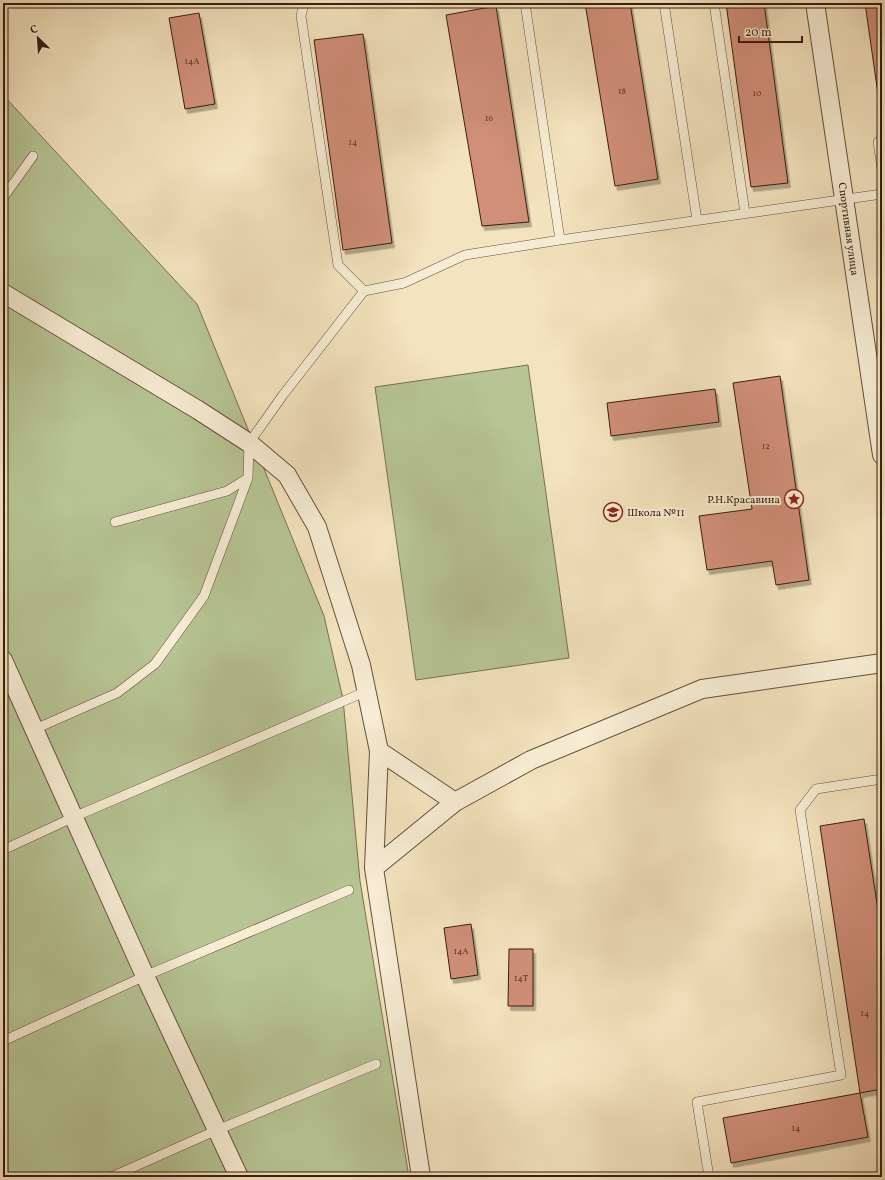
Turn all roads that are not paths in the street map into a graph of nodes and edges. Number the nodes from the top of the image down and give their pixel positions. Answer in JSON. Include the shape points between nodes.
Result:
{"nodes":[{"id":1,"x":304,"y":3,"type":"edge"},
{"id":2,"x":525,"y":3,"type":"edge"},
{"id":3,"x":664,"y":3,"type":"edge"},
{"id":4,"x":714,"y":3,"type":"edge"},
{"id":5,"x":815,"y":3,"type":"edge"},
{"id":6,"x":882,"y":139,"type":"edge"},
{"id":7,"x":33,"y":156,"type":"dead end"},
{"id":8,"x":882,"y":169,"type":"edge"},
{"id":9,"x":882,"y":194,"type":"edge"},
{"id":10,"x":3,"y":198,"type":"edge"},
{"id":11,"x":844,"y":199,"type":"junction"},
{"id":12,"x":745,"y":213,"type":"junction"},
{"id":13,"x":697,"y":220,"type":"junction"},
{"id":14,"x":560,"y":240,"type":"junction"},
{"id":15,"x":364,"y":291,"type":"junction"},
{"id":16,"x":3,"y":294,"type":"edge"},
{"id":17,"x":249,"y":443,"type":"junction"},
{"id":18,"x":882,"y":455,"type":"edge"},
{"id":19,"x":248,"y":478,"type":"junction"},
{"id":20,"x":115,"y":522,"type":"dead end"},
{"id":21,"x":3,"y":662,"type":"edge"},
{"id":22,"x":882,"y":663,"type":"edge"},
{"id":23,"x":367,"y":691,"type":"junction"},
{"id":24,"x":34,"y":729,"type":"junction"},
{"id":25,"x":379,"y":751,"type":"junction"},
{"id":26,"x":882,"y":779,"type":"edge"},
{"id":27,"x":455,"y":802,"type":"junction"},
{"id":28,"x":74,"y":817,"type":"junction"},
{"id":29,"x":3,"y":850,"type":"edge"},
{"id":30,"x":374,"y":868,"type":"junction"},
{"id":31,"x":349,"y":890,"type":"dead end"},
{"id":32,"x":145,"y":976,"type":"junction"},
{"id":33,"x":3,"y":1041,"type":"edge"},
{"id":34,"x":376,"y":1064,"type":"dead end"},
{"id":35,"x":217,"y":1130,"type":"junction"},
{"id":36,"x":111,"y":1177,"type":"edge"},
{"id":37,"x":239,"y":1177,"type":"edge"},
{"id":38,"x":421,"y":1177,"type":"edge"},
{"id":39,"x":709,"y":1177,"type":"edge"}],
"edges":[{"from":1,"to":15,"type":"lane","via":[[301,16],[338,265]]},
{"from":2,"to":14,"type":"lane"},
{"from":3,"to":13,"type":"lane"},
{"from":4,"to":12,"type":"lane"},
{"from":5,"to":11,"type":"street","name":"Спортивная улица"},
{"from":6,"to":8,"type":"lane","via":[[878,142]]},
{"from":7,"to":10,"type":"lane"},
{"from":9,"to":11,"type":"lane"},
{"from":11,"to":12,"type":"lane"},
{"from":11,"to":18,"type":"street","name":"Спортивная улица"},
{"from":12,"to":13,"type":"lane"},
{"from":13,"to":14,"type":"lane"},
{"from":14,"to":15,"type":"lane","via":[[465,255],[404,284]]},
{"from":15,"to":17,"type":"lane"},
{"from":16,"to":17,"type":"street"},
{"from":17,"to":19,"type":"lane"},
{"from":17,"to":23,"type":"street","via":[[287,475],[317,527]]},
{"from":19,"to":20,"type":"lane","via":[[227,491]]},
{"from":19,"to":24,"type":"lane","via":[[204,596],[155,664],[118,693]]},
{"from":21,"to":24,"type":"street"},
{"from":22,"to":27,"type":"street","via":[[702,689],[531,760]]},
{"from":23,"to":25,"type":"street"},
{"from":23,"to":28,"type":"lane"},
{"from":24,"to":28,"type":"street"},
{"from":25,"to":27,"type":"street"},
{"from":25,"to":30,"type":"street"},
{"from":26,"to":39,"type":"lane","via":[[816,789],[800,810],[841,1075],[697,1102]]},
{"from":27,"to":30,"type":"street"},
{"from":28,"to":29,"type":"lane"},
{"from":28,"to":32,"type":"street"},
{"from":30,"to":38,"type":"street"},
{"from":31,"to":32,"type":"lane"},
{"from":32,"to":33,"type":"lane"},
{"from":32,"to":35,"type":"street"},
{"from":34,"to":35,"type":"lane"},
{"from":35,"to":36,"type":"lane"},
{"from":35,"to":37,"type":"street"}]}
